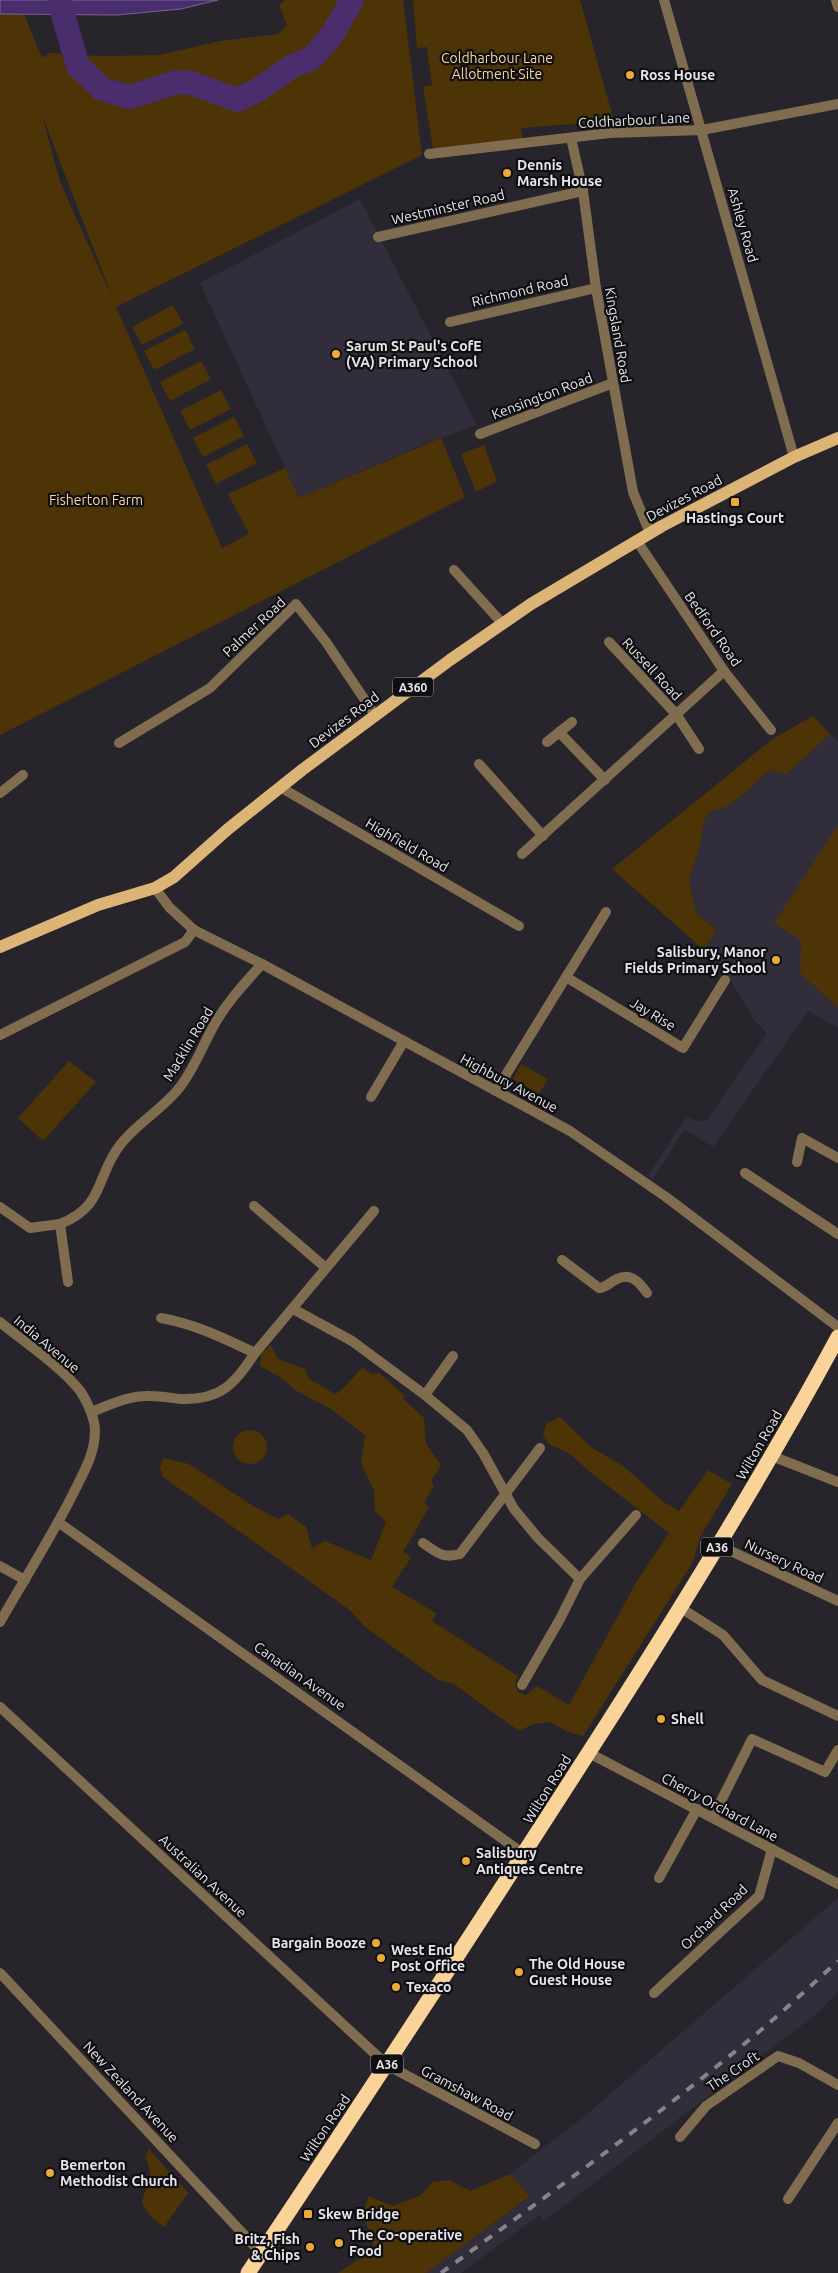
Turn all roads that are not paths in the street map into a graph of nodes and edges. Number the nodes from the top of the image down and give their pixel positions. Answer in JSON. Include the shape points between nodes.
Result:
{"nodes":[{"id":1,"x":664,"y":0,"type":"edge"},
{"id":2,"x":836,"y":0,"type":"edge"},
{"id":3,"x":838,"y":7,"type":"edge"},
{"id":4,"x":838,"y":104,"type":"edge"},
{"id":5,"x":702,"y":130,"type":"junction"},
{"id":6,"x":571,"y":138,"type":"junction"},
{"id":7,"x":429,"y":154,"type":"dead end"},
{"id":8,"x":583,"y":191,"type":"junction"},
{"id":9,"x":378,"y":237,"type":"dead end"},
{"id":10,"x":596,"y":288,"type":"junction"},
{"id":11,"x":450,"y":322,"type":"dead end"},
{"id":12,"x":612,"y":383,"type":"junction"},
{"id":13,"x":480,"y":434,"type":"dead end"},
{"id":14,"x":838,"y":438,"type":"edge"},
{"id":15,"x":794,"y":457,"type":"junction"},
{"id":16,"x":650,"y":533,"type":"junction"},
{"id":17,"x":637,"y":541,"type":"junction"},
{"id":18,"x":454,"y":570,"type":"dead end"},
{"id":19,"x":502,"y":623,"type":"junction"},
{"id":20,"x":609,"y":642,"type":"dead end"},
{"id":21,"x":724,"y":670,"type":"junction"},
{"id":22,"x":676,"y":714,"type":"junction"},
{"id":23,"x":375,"y":715,"type":"junction"},
{"id":24,"x":572,"y":722,"type":"dead end"},
{"id":25,"x":771,"y":730,"type":"dead end"},
{"id":26,"x":559,"y":732,"type":"junction"},
{"id":27,"x":547,"y":742,"type":"dead end"},
{"id":28,"x":119,"y":743,"type":"dead end"},
{"id":29,"x":699,"y":749,"type":"dead end"},
{"id":30,"x":480,"y":764,"type":"dead end"},
{"id":31,"x":23,"y":775,"type":"dead end"},
{"id":32,"x":605,"y":780,"type":"junction"},
{"id":33,"x":280,"y":787,"type":"junction"},
{"id":34,"x":0,"y":793,"type":"edge"},
{"id":35,"x":543,"y":836,"type":"junction"},
{"id":36,"x":522,"y":854,"type":"dead end"},
{"id":37,"x":155,"y":888,"type":"junction"},
{"id":38,"x":606,"y":912,"type":"dead end"},
{"id":39,"x":519,"y":926,"type":"dead end"},
{"id":40,"x":194,"y":930,"type":"junction"},
{"id":41,"x":0,"y":947,"type":"edge"},
{"id":42,"x":262,"y":964,"type":"junction"},
{"id":43,"x":566,"y":977,"type":"junction"},
{"id":44,"x":725,"y":980,"type":"dead end"},
{"id":45,"x":0,"y":1035,"type":"edge"},
{"id":46,"x":404,"y":1041,"type":"junction"},
{"id":47,"x":496,"y":1091,"type":"junction"},
{"id":48,"x":372,"y":1097,"type":"dead end"},
{"id":49,"x":838,"y":1158,"type":"edge"},
{"id":50,"x":797,"y":1162,"type":"dead end"},
{"id":51,"x":745,"y":1173,"type":"dead end"},
{"id":52,"x":254,"y":1206,"type":"dead end"},
{"id":53,"x":0,"y":1207,"type":"edge"},
{"id":54,"x":374,"y":1211,"type":"dead end"},
{"id":55,"x":60,"y":1224,"type":"junction"},
{"id":56,"x":838,"y":1234,"type":"edge"},
{"id":57,"x":562,"y":1260,"type":"dead end"},
{"id":58,"x":326,"y":1268,"type":"junction"},
{"id":59,"x":68,"y":1282,"type":"dead end"},
{"id":60,"x":647,"y":1293,"type":"dead end"},
{"id":61,"x":293,"y":1309,"type":"junction"},
{"id":62,"x":161,"y":1318,"type":"dead end"},
{"id":63,"x":0,"y":1322,"type":"edge"},
{"id":64,"x":838,"y":1327,"type":"edge"},
{"id":65,"x":838,"y":1337,"type":"edge"},
{"id":66,"x":255,"y":1353,"type":"junction"},
{"id":67,"x":453,"y":1356,"type":"dead end"},
{"id":68,"x":425,"y":1395,"type":"junction"},
{"id":69,"x":91,"y":1412,"type":"junction"},
{"id":70,"x":540,"y":1448,"type":"dead end"},
{"id":71,"x":772,"y":1456,"type":"junction"},
{"id":72,"x":838,"y":1482,"type":"edge"},
{"id":73,"x":506,"y":1496,"type":"junction"},
{"id":74,"x":636,"y":1515,"type":"dead end"},
{"id":75,"x":58,"y":1522,"type":"junction"},
{"id":76,"x":423,"y":1543,"type":"dead end"},
{"id":77,"x":718,"y":1545,"type":"junction"},
{"id":78,"x":0,"y":1566,"type":"edge"},
{"id":79,"x":580,"y":1579,"type":"junction"},
{"id":80,"x":25,"y":1580,"type":"junction"},
{"id":81,"x":838,"y":1601,"type":"edge"},
{"id":82,"x":681,"y":1608,"type":"junction"},
{"id":83,"x":0,"y":1622,"type":"edge"},
{"id":84,"x":522,"y":1685,"type":"dead end"},
{"id":85,"x":0,"y":1707,"type":"edge"},
{"id":86,"x":838,"y":1716,"type":"edge"},
{"id":87,"x":838,"y":1750,"type":"edge"},
{"id":88,"x":589,"y":1752,"type":"junction"},
{"id":89,"x":696,"y":1808,"type":"junction"},
{"id":90,"x":713,"y":1816,"type":"junction"},
{"id":91,"x":772,"y":1849,"type":"junction"},
{"id":92,"x":524,"y":1854,"type":"junction"},
{"id":93,"x":659,"y":1878,"type":"dead end"},
{"id":94,"x":838,"y":1884,"type":"edge"},
{"id":95,"x":0,"y":1973,"type":"edge"},
{"id":96,"x":654,"y":1993,"type":"dead end"},
{"id":97,"x":387,"y":2065,"type":"junction"},
{"id":98,"x":838,"y":2085,"type":"edge"},
{"id":99,"x":838,"y":2122,"type":"edge"},
{"id":100,"x":680,"y":2137,"type":"dead end"},
{"id":101,"x":535,"y":2144,"type":"dead end"},
{"id":102,"x":788,"y":2199,"type":"dead end"},
{"id":103,"x":261,"y":2253,"type":"junction"},
{"id":104,"x":248,"y":2273,"type":"edge"}],
"edges":[{"from":1,"to":5,"type":"street","name":"Ashley Road"},
{"from":2,"to":3,"type":"street"},
{"from":4,"to":5,"type":"street","name":"Coldharbour Lane"},
{"from":5,"to":6,"type":"street","name":"Coldharbour Lane","via":[[610,133]]},
{"from":5,"to":15,"type":"street","name":"Ashley Road"},
{"from":6,"to":7,"type":"street","name":"Coldharbour Lane"},
{"from":6,"to":8,"type":"street","name":"Kingsland Road"},
{"from":8,"to":9,"type":"street","name":"Westminster Road"},
{"from":8,"to":10,"type":"street","name":"Kingsland Road"},
{"from":10,"to":11,"type":"street","name":"Richmond Road"},
{"from":10,"to":12,"type":"street","name":"Kingsland Road"},
{"from":12,"to":13,"type":"street","name":"Kensington Road"},
{"from":12,"to":16,"type":"street","name":"Kingsland Road","via":[[633,492]]},
{"from":14,"to":15,"type":"main road","name":"Devizes Road","number":"A360"},
{"from":15,"to":16,"type":"main road","name":"Devizes Road","number":"A360"},
{"from":16,"to":17,"type":"main road","name":"Devizes Road","number":"A360"},
{"from":17,"to":19,"type":"main road","name":"Devizes Road","number":"A360"},
{"from":17,"to":21,"type":"street","name":"Bedford Road"},
{"from":18,"to":19,"type":"street"},
{"from":19,"to":23,"type":"main road","name":"Devizes Road","number":"A360"},
{"from":20,"to":22,"type":"street","name":"Russell Road"},
{"from":21,"to":22,"type":"street","name":"Russell Road"},
{"from":21,"to":25,"type":"street","name":"Bedford Road"},
{"from":22,"to":29,"type":"street","name":"Russell Road"},
{"from":22,"to":32,"type":"street","name":"Russell Road"},
{"from":23,"to":28,"type":"street","name":"Palmer Road","via":[[296,604],[210,688]]},
{"from":23,"to":33,"type":"main road","name":"Devizes Road","number":"A360"},
{"from":24,"to":26,"type":"street"},
{"from":26,"to":27,"type":"street"},
{"from":26,"to":32,"type":"street"},
{"from":30,"to":35,"type":"street"},
{"from":31,"to":34,"type":"street"},
{"from":32,"to":35,"type":"street","name":"Russell Road"},
{"from":33,"to":37,"type":"main road","name":"Devizes Road","number":"A360","via":[[174,877]]},
{"from":33,"to":39,"type":"street","name":"Highfield Road"},
{"from":35,"to":36,"type":"street","name":"Russell Road"},
{"from":37,"to":40,"type":"street","name":"Highbury Avenue","via":[[169,907]]},
{"from":37,"to":41,"type":"main road","name":"Devizes Road","number":"A360","via":[[98,905]]},
{"from":38,"to":43,"type":"street"},
{"from":40,"to":42,"type":"street","name":"Highbury Avenue"},
{"from":40,"to":45,"type":"street","via":[[185,942]]},
{"from":42,"to":46,"type":"street","name":"Highbury Avenue"},
{"from":42,"to":55,"type":"street","name":"Macklin Road","via":[[231,998],[180,1086],[119,1146],[90,1205],[75,1218]]},
{"from":43,"to":44,"type":"street","name":"Jay Rise","via":[[684,1048]]},
{"from":43,"to":47,"type":"street"},
{"from":46,"to":47,"type":"street","name":"Highbury Avenue"},
{"from":46,"to":48,"type":"street"},
{"from":47,"to":64,"type":"street","name":"Highbury Avenue","via":[[570,1131],[666,1197]]},
{"from":49,"to":50,"type":"street","via":[[802,1138]]},
{"from":51,"to":56,"type":"street"},
{"from":52,"to":58,"type":"street"},
{"from":53,"to":55,"type":"street","name":"Macklin Road","via":[[30,1228]]},
{"from":54,"to":58,"type":"street"},
{"from":55,"to":59,"type":"street"},
{"from":57,"to":60,"type":"street","via":[[599,1288],[626,1277],[638,1281]]},
{"from":58,"to":61,"type":"street"},
{"from":61,"to":66,"type":"street"},
{"from":61,"to":68,"type":"street","via":[[352,1341]]},
{"from":62,"to":66,"type":"street","via":[[208,1330]]},
{"from":63,"to":69,"type":"street","name":"India Avenue","via":[[68,1379],[81,1393]]},
{"from":65,"to":71,"type":"highway","name":"Wilton Road","number":"A36"},
{"from":66,"to":69,"type":"street","via":[[238,1378],[213,1395],[182,1399],[129,1398]]},
{"from":67,"to":68,"type":"street"},
{"from":68,"to":73,"type":"street","via":[[467,1430],[484,1453]]},
{"from":69,"to":75,"type":"street","via":[[95,1430],[93,1448]]},
{"from":70,"to":73,"type":"street"},
{"from":71,"to":72,"type":"street"},
{"from":71,"to":77,"type":"highway","name":"Wilton Road","number":"A36"},
{"from":73,"to":76,"type":"street","via":[[460,1554],[450,1557],[439,1555]]},
{"from":73,"to":79,"type":"street","via":[[538,1538]]},
{"from":74,"to":79,"type":"street"},
{"from":75,"to":80,"type":"street"},
{"from":75,"to":92,"type":"street","name":"Canadian Avenue"},
{"from":77,"to":81,"type":"street","name":"Nursery Road"},
{"from":77,"to":82,"type":"highway","name":"Wilton Road","number":"A36"},
{"from":78,"to":80,"type":"street"},
{"from":79,"to":84,"type":"street"},
{"from":80,"to":83,"type":"street"},
{"from":82,"to":86,"type":"street","via":[[723,1635],[762,1680]]},
{"from":82,"to":88,"type":"highway","name":"Wilton Road","number":"A36"},
{"from":85,"to":97,"type":"street","name":"Australian Avenue"},
{"from":87,"to":90,"type":"street","via":[[825,1772],[752,1739]]},
{"from":88,"to":89,"type":"street","name":"Cherry Orchard Lane"},
{"from":88,"to":92,"type":"highway","name":"Wilton Road","number":"A36"},
{"from":89,"to":90,"type":"street","name":"Cherry Orchard Lane"},
{"from":89,"to":93,"type":"street"},
{"from":90,"to":91,"type":"street","name":"Cherry Orchard Lane"},
{"from":91,"to":94,"type":"street","name":"Cherry Orchard Lane"},
{"from":91,"to":96,"type":"street","name":"Orchard Road","via":[[759,1896]]},
{"from":92,"to":97,"type":"highway","name":"Wilton Road","number":"A36"},
{"from":95,"to":103,"type":"street","name":"New Zealand Avenue"},
{"from":97,"to":101,"type":"street","name":"Gramshaw Road"},
{"from":97,"to":103,"type":"highway","name":"Wilton Road","number":"A36"},
{"from":98,"to":100,"type":"street","name":"The Croft","via":[[778,2056],[706,2106]]},
{"from":99,"to":102,"type":"street"},
{"from":103,"to":104,"type":"highway","name":"Wilton Road","number":"A36"}]}
